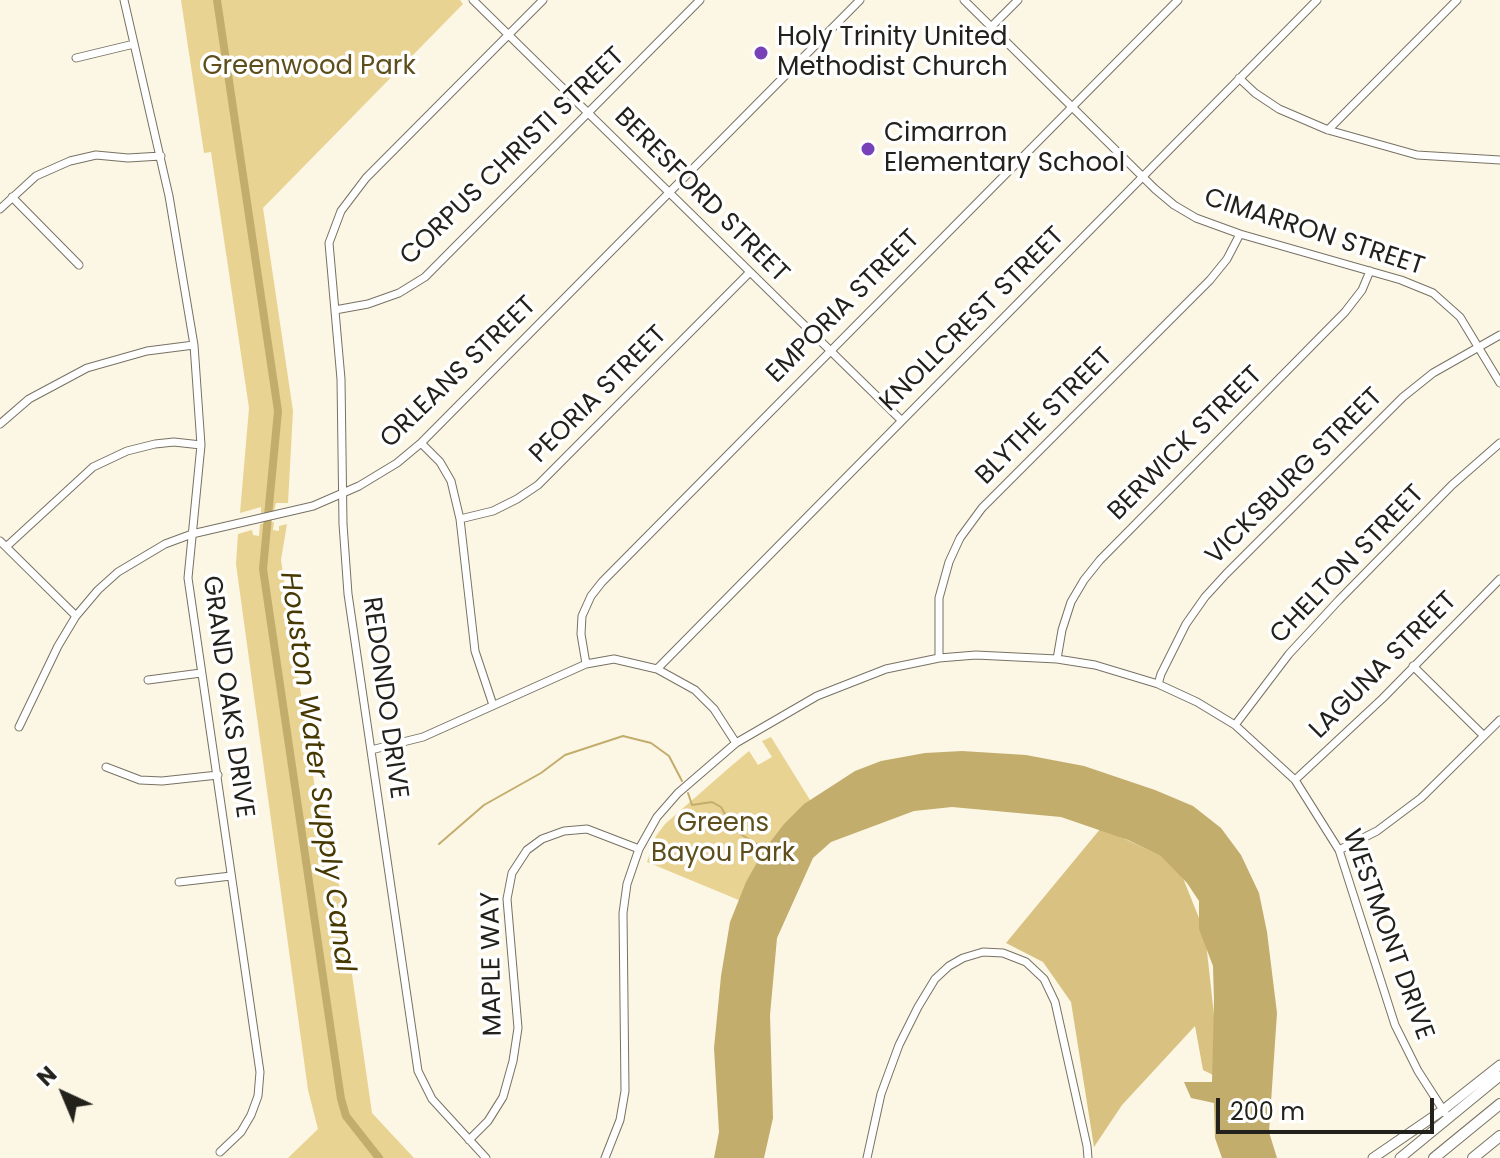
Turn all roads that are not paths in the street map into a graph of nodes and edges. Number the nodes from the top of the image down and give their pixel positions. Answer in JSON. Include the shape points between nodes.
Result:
{"nodes":[{"id":1,"x":124,"y":0,"type":"edge"},
{"id":2,"x":473,"y":0,"type":"edge"},
{"id":3,"x":543,"y":0,"type":"edge"},
{"id":4,"x":700,"y":0,"type":"edge"},
{"id":5,"x":860,"y":0,"type":"edge"},
{"id":6,"x":964,"y":0,"type":"edge"},
{"id":7,"x":1018,"y":0,"type":"edge"},
{"id":8,"x":1178,"y":0,"type":"edge"},
{"id":9,"x":1317,"y":0,"type":"edge"},
{"id":10,"x":1457,"y":0,"type":"edge"},
{"id":11,"x":991,"y":27,"type":"junction"},
{"id":12,"x":509,"y":35,"type":"junction"},
{"id":13,"x":134,"y":44,"type":"junction"},
{"id":14,"x":76,"y":58,"type":"dead end"},
{"id":15,"x":1239,"y":78,"type":"junction"},
{"id":16,"x":1072,"y":108,"type":"junction"},
{"id":17,"x":589,"y":113,"type":"junction"},
{"id":18,"x":1328,"y":130,"type":"junction"},
{"id":19,"x":161,"y":156,"type":"junction"},
{"id":20,"x":1500,"y":160,"type":"edge"},
{"id":21,"x":1143,"y":177,"type":"junction"},
{"id":22,"x":668,"y":193,"type":"junction"},
{"id":23,"x":12,"y":197,"type":"junction"},
{"id":24,"x":0,"y":209,"type":"edge"},
{"id":25,"x":1240,"y":234,"type":"junction"},
{"id":26,"x":79,"y":265,"type":"dead end"},
{"id":27,"x":1370,"y":271,"type":"junction"},
{"id":28,"x":750,"y":272,"type":"junction"},
{"id":29,"x":335,"y":310,"type":"junction"},
{"id":30,"x":1500,"y":335,"type":"edge"},
{"id":31,"x":194,"y":345,"type":"junction"},
{"id":32,"x":1479,"y":346,"type":"junction"},
{"id":33,"x":829,"y":350,"type":"junction"},
{"id":34,"x":1500,"y":383,"type":"edge"},
{"id":35,"x":901,"y":420,"type":"junction"},
{"id":36,"x":0,"y":424,"type":"edge"},
{"id":37,"x":421,"y":443,"type":"junction"},
{"id":38,"x":1500,"y":443,"type":"edge"},
{"id":39,"x":201,"y":445,"type":"junction"},
{"id":40,"x":343,"y":494,"type":"junction"},
{"id":41,"x":460,"y":519,"type":"junction"},
{"id":42,"x":192,"y":534,"type":"junction"},
{"id":43,"x":3,"y":544,"type":"edge"},
{"id":44,"x":1500,"y":579,"type":"edge"},
{"id":45,"x":76,"y":616,"type":"junction"},
{"id":46,"x":939,"y":658,"type":"junction"},
{"id":47,"x":1057,"y":659,"type":"junction"},
{"id":48,"x":586,"y":664,"type":"junction"},
{"id":49,"x":1413,"y":666,"type":"junction"},
{"id":50,"x":657,"y":669,"type":"junction"},
{"id":51,"x":201,"y":673,"type":"junction"},
{"id":52,"x":148,"y":680,"type":"dead end"},
{"id":53,"x":1158,"y":684,"type":"junction"},
{"id":54,"x":493,"y":705,"type":"junction"},
{"id":55,"x":1500,"y":720,"type":"edge"},
{"id":56,"x":1235,"y":725,"type":"junction"},
{"id":57,"x":19,"y":727,"type":"dead end"},
{"id":58,"x":1483,"y":735,"type":"junction"},
{"id":59,"x":736,"y":743,"type":"junction"},
{"id":60,"x":371,"y":750,"type":"junction"},
{"id":61,"x":106,"y":767,"type":"dead end"},
{"id":62,"x":218,"y":775,"type":"junction"},
{"id":63,"x":1295,"y":780,"type":"junction"},
{"id":64,"x":639,"y":849,"type":"junction"},
{"id":65,"x":1339,"y":850,"type":"junction"},
{"id":66,"x":231,"y":876,"type":"junction"},
{"id":67,"x":179,"y":882,"type":"dead end"},
{"id":68,"x":1500,"y":1065,"type":"edge"},
{"id":69,"x":1500,"y":1076,"type":"edge"},
{"id":70,"x":1500,"y":1104,"type":"edge"},
{"id":71,"x":1446,"y":1115,"type":"junction"},
{"id":72,"x":1500,"y":1136,"type":"edge"},
{"id":73,"x":469,"y":1140,"type":"junction"},
{"id":74,"x":220,"y":1152,"type":"dead end"},
{"id":75,"x":486,"y":1158,"type":"edge"},
{"id":76,"x":605,"y":1158,"type":"edge"},
{"id":77,"x":867,"y":1158,"type":"edge"},
{"id":78,"x":1088,"y":1158,"type":"edge"},
{"id":79,"x":1373,"y":1158,"type":"edge"},
{"id":80,"x":1400,"y":1158,"type":"edge"},
{"id":81,"x":1434,"y":1158,"type":"edge"},
{"id":82,"x":1473,"y":1158,"type":"edge"}],
"edges":[{"from":1,"to":13,"type":"street","name":"GRAND OAKS DRIVE"},
{"from":2,"to":12,"type":"street","name":"BERESFORD STREET"},
{"from":3,"to":12,"type":"street"},
{"from":4,"to":17,"type":"street","name":"CORPUS CHRISTI STREET"},
{"from":5,"to":22,"type":"street","name":"ORLEANS STREET"},
{"from":6,"to":11,"type":"street","name":"CIMARRON STREET"},
{"from":7,"to":11,"type":"street"},
{"from":8,"to":16,"type":"street","name":"EMPORIA STREET"},
{"from":9,"to":15,"type":"street","name":"KNOLLCREST STREET"},
{"from":10,"to":18,"type":"street"},
{"from":11,"to":16,"type":"street","name":"CIMARRON STREET"},
{"from":12,"to":17,"type":"street","name":"BERESFORD STREET"},
{"from":12,"to":29,"type":"street","name":"REDONDO DRIVE","via":[[348,199],[329,243]]},
{"from":13,"to":14,"type":"street"},
{"from":13,"to":19,"type":"street","name":"GRAND OAKS DRIVE"},
{"from":15,"to":18,"type":"street","via":[[1279,109]]},
{"from":15,"to":21,"type":"street","name":"KNOLLCREST STREET"},
{"from":16,"to":21,"type":"street","name":"CIMARRON STREET"},
{"from":16,"to":33,"type":"street","name":"EMPORIA STREET"},
{"from":17,"to":22,"type":"street","name":"BERESFORD STREET"},
{"from":17,"to":29,"type":"street","name":"CORPUS CHRISTI STREET","via":[[425,277],[378,301]]},
{"from":18,"to":20,"type":"street","via":[[1417,155]]},
{"from":19,"to":23,"type":"street","via":[[96,155],[70,161],[36,176]]},
{"from":19,"to":31,"type":"street","name":"GRAND OAKS DRIVE"},
{"from":21,"to":25,"type":"street","name":"CIMARRON STREET","via":[[1196,218]]},
{"from":21,"to":35,"type":"street","name":"KNOLLCREST STREET"},
{"from":22,"to":28,"type":"street","name":"BERESFORD STREET"},
{"from":22,"to":37,"type":"street","name":"ORLEANS STREET"},
{"from":23,"to":24,"type":"street"},
{"from":23,"to":26,"type":"street"},
{"from":25,"to":27,"type":"street","name":"CIMARRON STREET"},
{"from":25,"to":46,"type":"street","name":"BLYTHE STREET","via":[[1210,280],[982,508],[960,538],[939,598]]},
{"from":27,"to":32,"type":"street","name":"CIMARRON STREET","via":[[1433,293],[1460,317]]},
{"from":27,"to":47,"type":"street","name":"BERWICK STREET","via":[[1345,312],[1100,560],[1071,602]]},
{"from":28,"to":33,"type":"street","name":"BERESFORD STREET"},
{"from":28,"to":41,"type":"street","name":"PEORIA STREET","via":[[538,485],[493,511]]},
{"from":29,"to":40,"type":"street","name":"REDONDO DRIVE"},
{"from":30,"to":32,"type":"street","name":"VICKSBURG STREET"},
{"from":31,"to":36,"type":"street","via":[[147,351],[87,368],[29,399]]},
{"from":31,"to":39,"type":"street","name":"GRAND OAKS DRIVE"},
{"from":32,"to":34,"type":"street","name":"CIMARRON STREET"},
{"from":32,"to":53,"type":"street","name":"VICKSBURG STREET","via":[[1403,397],[1226,574],[1186,624]]},
{"from":33,"to":35,"type":"street","name":"BERESFORD STREET"},
{"from":33,"to":48,"type":"street","name":"EMPORIA STREET","via":[[591,596],[582,616]]},
{"from":35,"to":50,"type":"street","name":"KNOLLCREST STREET"},
{"from":37,"to":40,"type":"street","name":"ORLEANS STREET"},
{"from":37,"to":41,"type":"street","via":[[451,481]]},
{"from":38,"to":56,"type":"street","name":"CHELTON STREET","via":[[1329,611]]},
{"from":39,"to":42,"type":"street","name":"GRAND OAKS DRIVE"},
{"from":39,"to":43,"type":"street","via":[[155,444],[93,467]]},
{"from":40,"to":42,"type":"street","name":"ORLEANS STREET","via":[[276,516]]},
{"from":40,"to":60,"type":"street","name":"REDONDO DRIVE","via":[[349,606]]},
{"from":41,"to":54,"type":"street","via":[[475,651]]},
{"from":42,"to":45,"type":"street","name":"ORLEANS STREET","via":[[118,572]]},
{"from":42,"to":51,"type":"street","name":"GRAND OAKS DRIVE","via":[[188,578]]},
{"from":43,"to":45,"type":"street"},
{"from":44,"to":49,"type":"street","name":"LAGUNA STREET"},
{"from":45,"to":57,"type":"street","name":"ORLEANS STREET"},
{"from":46,"to":47,"type":"street","name":"WESTMONT DRIVE"},
{"from":46,"to":59,"type":"street","name":"WESTMONT DRIVE","via":[[886,669],[829,691]]},
{"from":47,"to":53,"type":"street","name":"WESTMONT DRIVE"},
{"from":48,"to":50,"type":"street","via":[[614,659]]},
{"from":48,"to":54,"type":"street"},
{"from":49,"to":58,"type":"street"},
{"from":49,"to":63,"type":"street","name":"LAGUNA STREET"},
{"from":50,"to":59,"type":"street","via":[[695,690]]},
{"from":51,"to":52,"type":"street"},
{"from":51,"to":62,"type":"street","name":"GRAND OAKS DRIVE"},
{"from":53,"to":56,"type":"street","name":"WESTMONT DRIVE"},
{"from":54,"to":60,"type":"street","via":[[423,737]]},
{"from":55,"to":58,"type":"street"},
{"from":56,"to":63,"type":"street","name":"WESTMONT DRIVE"},
{"from":58,"to":65,"type":"street","via":[[1421,798],[1377,831]]},
{"from":59,"to":64,"type":"street","name":"WESTMONT DRIVE","via":[[678,793]]},
{"from":60,"to":73,"type":"street","name":"REDONDO DRIVE","via":[[418,1071],[432,1099]]},
{"from":61,"to":62,"type":"street","via":[[140,780]]},
{"from":62,"to":66,"type":"street","name":"GRAND OAKS DRIVE"},
{"from":63,"to":65,"type":"street","name":"WESTMONT DRIVE"},
{"from":64,"to":73,"type":"street","name":"MAPLE WAY","via":[[587,829],[564,831],[527,850],[512,873],[507,899],[518,1028],[513,1061],[503,1097]]},
{"from":64,"to":76,"type":"street","name":"WESTMONT DRIVE","via":[[623,913],[625,1091]]},
{"from":65,"to":71,"type":"street","name":"WESTMONT DRIVE","via":[[1395,1025]]},
{"from":66,"to":67,"type":"street"},
{"from":66,"to":74,"type":"street","name":"GRAND OAKS DRIVE","via":[[260,1072],[251,1115]]},
{"from":68,"to":71,"type":"main road"},
{"from":69,"to":71,"type":"main road"},
{"from":70,"to":81,"type":"highway"},
{"from":71,"to":79,"type":"main road"},
{"from":71,"to":80,"type":"main road"},
{"from":72,"to":82,"type":"highway"},
{"from":73,"to":75,"type":"street","name":"REDONDO DRIVE"},
{"from":77,"to":78,"type":"street","via":[[899,1045],[935,979],[963,958],[983,952],[1026,962],[1044,979],[1055,1002]]}]}
